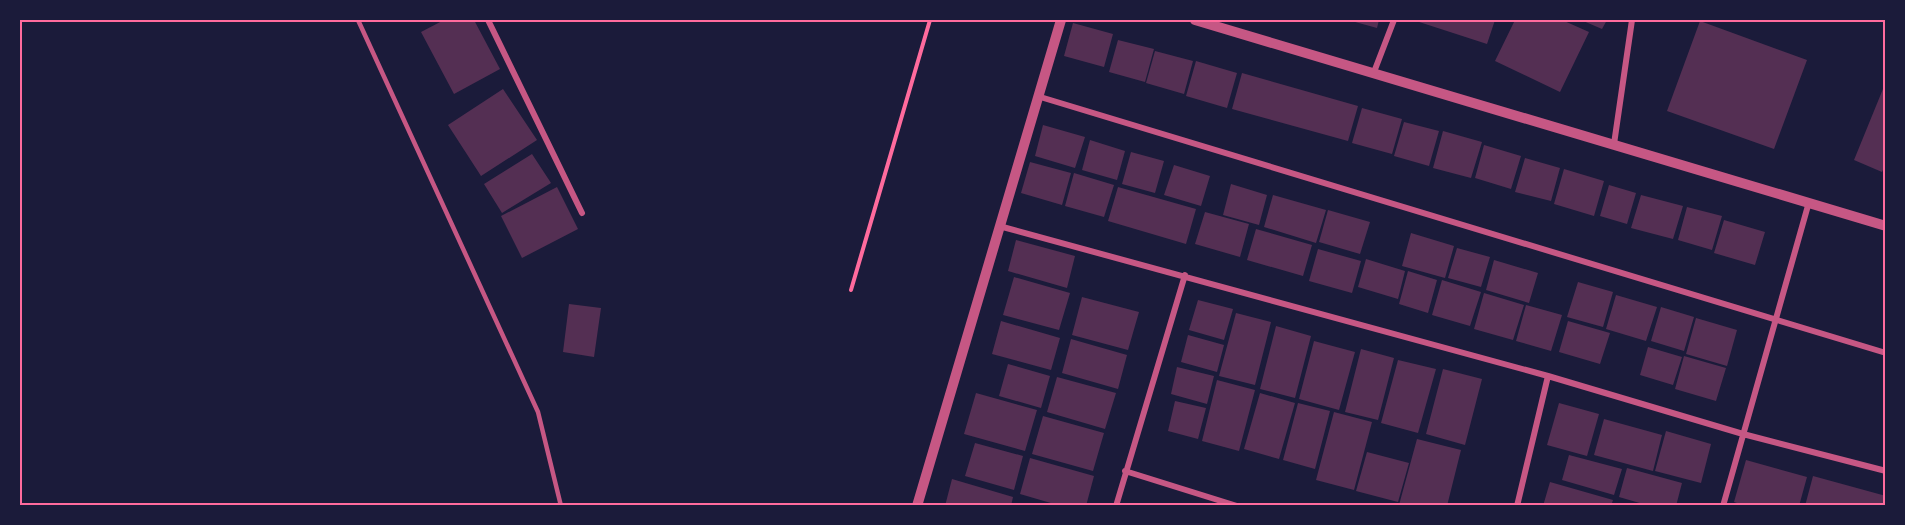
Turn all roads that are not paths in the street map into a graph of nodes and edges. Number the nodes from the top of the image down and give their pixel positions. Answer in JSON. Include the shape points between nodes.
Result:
{"nodes":[{"id":1,"x":358,"y":20,"type":"edge"},
{"id":2,"x":488,"y":20,"type":"edge"},
{"id":3,"x":1061,"y":20,"type":"edge"},
{"id":4,"x":1195,"y":20,"type":"edge"},
{"id":5,"x":1394,"y":20,"type":"edge"},
{"id":6,"x":1632,"y":20,"type":"edge"},
{"id":7,"x":1374,"y":72,"type":"junction"},
{"id":8,"x":1037,"y":96,"type":"junction"},
{"id":9,"x":1614,"y":144,"type":"junction"},
{"id":10,"x":1809,"y":202,"type":"junction"},
{"id":11,"x":582,"y":213,"type":"dead end"},
{"id":12,"x":999,"y":226,"type":"junction"},
{"id":13,"x":1886,"y":226,"type":"edge"},
{"id":14,"x":1185,"y":275,"type":"junction"},
{"id":15,"x":1776,"y":319,"type":"junction"},
{"id":16,"x":1886,"y":353,"type":"edge"},
{"id":17,"x":1548,"y":376,"type":"junction"},
{"id":18,"x":1743,"y":434,"type":"junction"},
{"id":19,"x":1125,"y":471,"type":"junction"},
{"id":20,"x":1886,"y":471,"type":"edge"},
{"id":21,"x":561,"y":506,"type":"edge"},
{"id":22,"x":917,"y":506,"type":"edge"},
{"id":23,"x":1116,"y":506,"type":"edge"},
{"id":24,"x":1237,"y":506,"type":"edge"},
{"id":25,"x":1517,"y":506,"type":"edge"},
{"id":26,"x":1723,"y":506,"type":"edge"}],
"edges":[{"from":1,"to":21,"type":"lane","via":[[538,412]]},
{"from":2,"to":11,"type":"street"},
{"from":3,"to":8,"type":"street"},
{"from":4,"to":7,"type":"street"},
{"from":5,"to":7,"type":"street"},
{"from":6,"to":9,"type":"street"},
{"from":7,"to":9,"type":"street"},
{"from":8,"to":12,"type":"street"},
{"from":8,"to":15,"type":"street"},
{"from":9,"to":10,"type":"street"},
{"from":10,"to":13,"type":"street"},
{"from":10,"to":15,"type":"street"},
{"from":12,"to":14,"type":"street"},
{"from":12,"to":22,"type":"street"},
{"from":14,"to":17,"type":"street"},
{"from":14,"to":19,"type":"street"},
{"from":15,"to":16,"type":"street"},
{"from":15,"to":18,"type":"street"},
{"from":17,"to":18,"type":"street"},
{"from":17,"to":25,"type":"street"},
{"from":18,"to":20,"type":"street"},
{"from":18,"to":26,"type":"street"},
{"from":19,"to":23,"type":"street"},
{"from":19,"to":24,"type":"street"}]}
